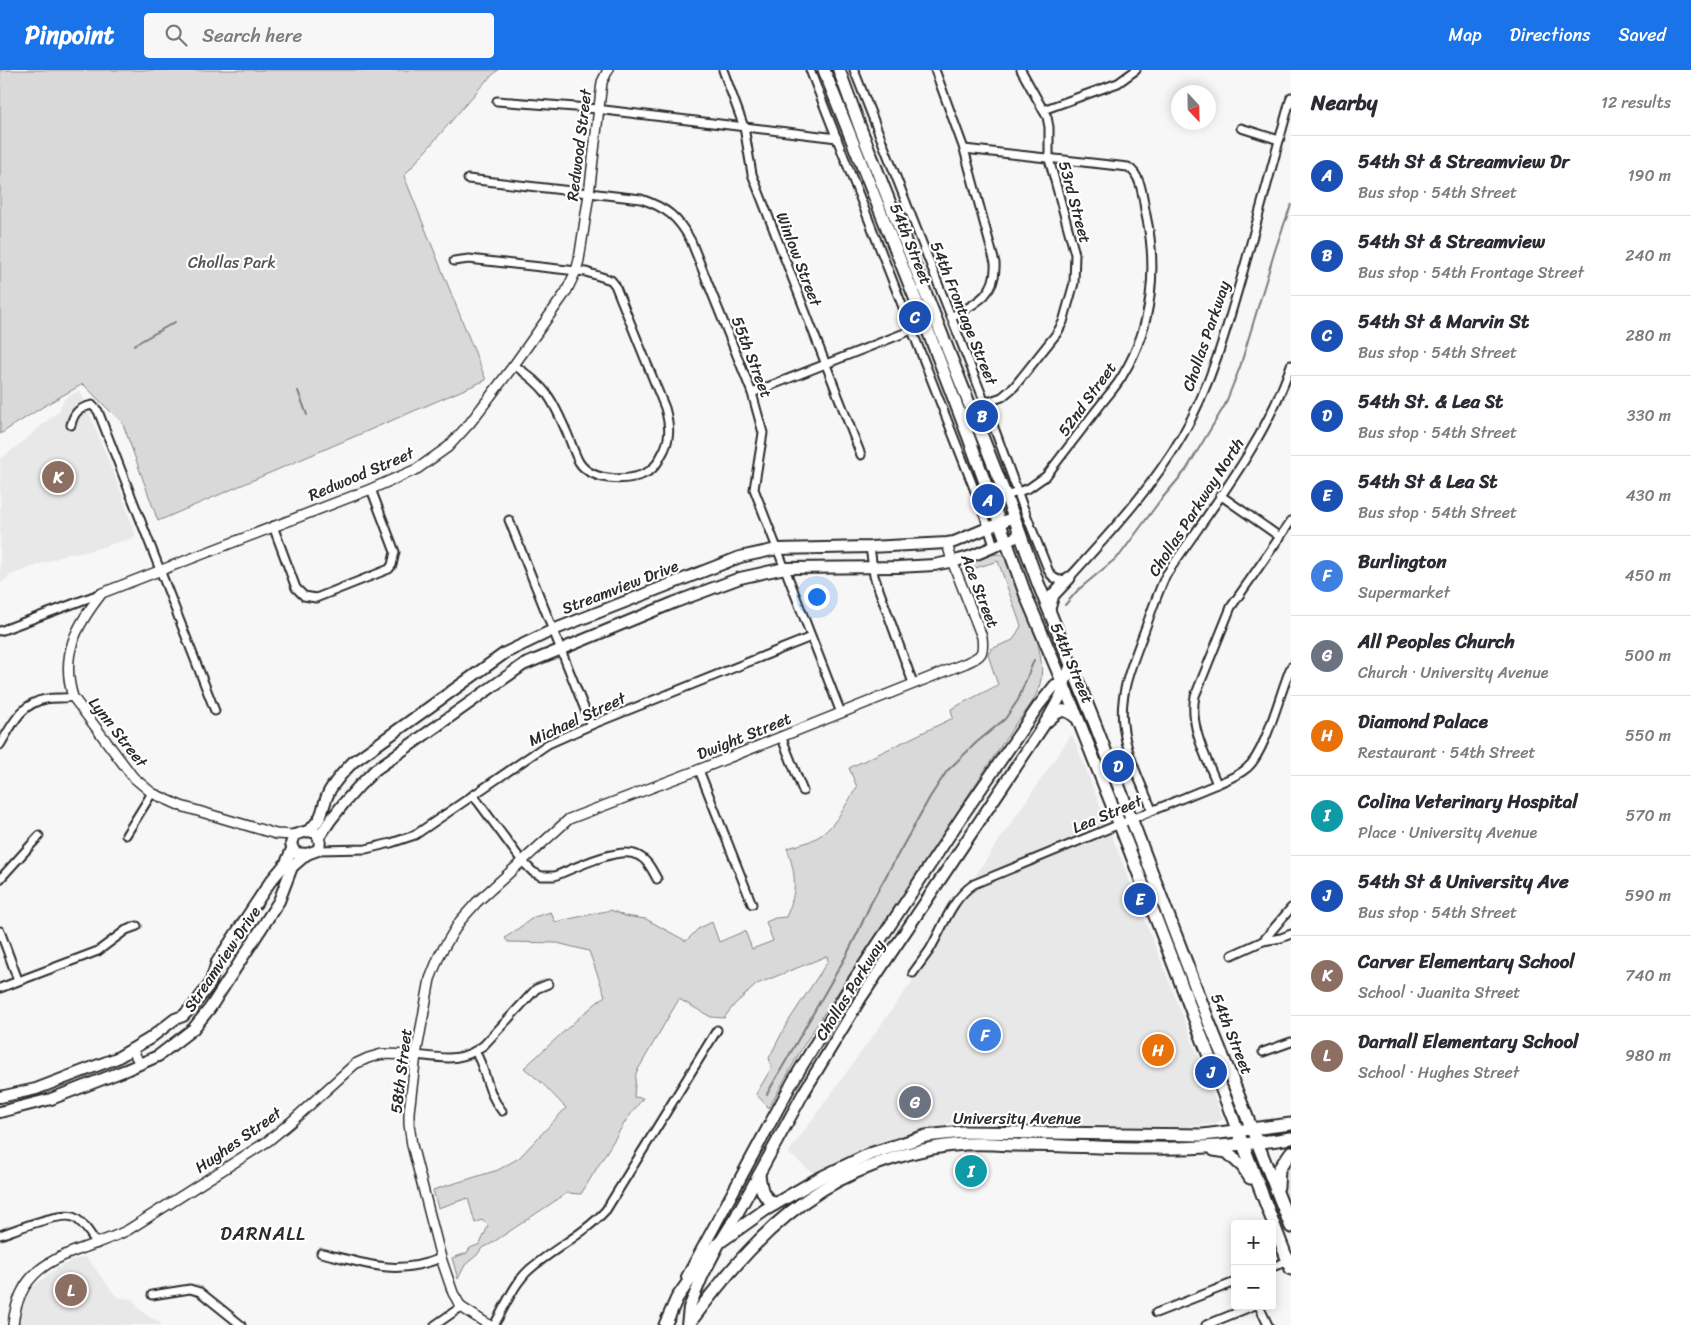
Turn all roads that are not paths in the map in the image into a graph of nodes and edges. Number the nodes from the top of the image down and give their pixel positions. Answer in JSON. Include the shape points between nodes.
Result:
{"nodes":[{"id":1,"x":608,"y":70,"type":"edge"},
{"id":2,"x":722,"y":70,"type":"edge"},
{"id":3,"x":810,"y":70,"type":"edge"},
{"id":4,"x":824,"y":70,"type":"edge"},
{"id":5,"x":839,"y":70,"type":"edge"},
{"id":6,"x":854,"y":70,"type":"edge"},
{"id":7,"x":935,"y":70,"type":"edge"},
{"id":8,"x":1021,"y":70,"type":"edge"},
{"id":9,"x":1136,"y":70,"type":"edge"},
{"id":10,"x":1291,"y":97,"type":"edge"},
{"id":11,"x":498,"y":101,"type":"dead end"},
{"id":12,"x":599,"y":110,"type":"junction"},
{"id":13,"x":1043,"y":110,"type":"junction"},
{"id":14,"x":744,"y":127,"type":"junction"},
{"id":15,"x":1241,"y":128,"type":"dead end"},
{"id":16,"x":837,"y":138,"type":"junction"},
{"id":17,"x":1279,"y":140,"type":"junction"},
{"id":18,"x":964,"y":148,"type":"junction"},
{"id":19,"x":1049,"y":159,"type":"junction"},
{"id":20,"x":468,"y":179,"type":"dead end"},
{"id":21,"x":589,"y":194,"type":"junction"},
{"id":22,"x":454,"y":261,"type":"dead end"},
{"id":23,"x":576,"y":271,"type":"junction"},
{"id":24,"x":951,"y":317,"type":"junction"},
{"id":25,"x":912,"y":330,"type":"junction"},
{"id":26,"x":825,"y":364,"type":"junction"},
{"id":27,"x":514,"y":365,"type":"junction"},
{"id":28,"x":1291,"y":365,"type":"edge"},
{"id":29,"x":752,"y":394,"type":"junction"},
{"id":30,"x":985,"y":403,"type":"junction"},
{"id":31,"x":71,"y":425,"type":"dead end"},
{"id":32,"x":861,"y":455,"type":"dead end"},
{"id":33,"x":371,"y":488,"type":"junction"},
{"id":34,"x":1017,"y":492,"type":"junction"},
{"id":35,"x":1220,"y":495,"type":"junction"},
{"id":36,"x":1005,"y":496,"type":"junction"},
{"id":37,"x":992,"y":501,"type":"junction"},
{"id":38,"x":1014,"y":517,"type":"junction"},
{"id":39,"x":509,"y":520,"type":"dead end"},
{"id":40,"x":1291,"y":521,"type":"edge"},
{"id":41,"x":1000,"y":524,"type":"junction"},
{"id":42,"x":273,"y":526,"type":"junction"},
{"id":43,"x":988,"y":529,"type":"junction"},
{"id":44,"x":1020,"y":535,"type":"junction"},
{"id":45,"x":1280,"y":537,"type":"junction"},
{"id":46,"x":1006,"y":541,"type":"junction"},
{"id":47,"x":947,"y":544,"type":"junction"},
{"id":48,"x":994,"y":546,"type":"junction"},
{"id":49,"x":870,"y":547,"type":"junction"},
{"id":50,"x":777,"y":549,"type":"junction"},
{"id":51,"x":952,"y":562,"type":"junction"},
{"id":52,"x":872,"y":567,"type":"junction"},
{"id":53,"x":785,"y":568,"type":"junction"},
{"id":54,"x":160,"y":570,"type":"junction"},
{"id":55,"x":1069,"y":578,"type":"junction"},
{"id":56,"x":102,"y":593,"type":"junction"},
{"id":57,"x":1049,"y":609,"type":"junction"},
{"id":58,"x":553,"y":630,"type":"junction"},
{"id":59,"x":0,"y":632,"type":"edge"},
{"id":60,"x":811,"y":637,"type":"junction"},
{"id":61,"x":561,"y":649,"type":"junction"},
{"id":62,"x":984,"y":649,"type":"joint"},
{"id":63,"x":1071,"y":664,"type":"junction"},
{"id":64,"x":1291,"y":667,"type":"edge"},
{"id":65,"x":913,"y":683,"type":"junction"},
{"id":66,"x":1064,"y":685,"type":"junction"},
{"id":67,"x":74,"y":698,"type":"junction"},
{"id":68,"x":215,"y":711,"type":"dead end"},
{"id":69,"x":841,"y":713,"type":"junction"},
{"id":70,"x":1078,"y":719,"type":"junction"},
{"id":71,"x":1046,"y":722,"type":"junction"},
{"id":72,"x":592,"y":725,"type":"junction"},
{"id":73,"x":781,"y":736,"type":"junction"},
{"id":74,"x":0,"y":745,"type":"edge"},
{"id":75,"x":699,"y":770,"type":"junction"},
{"id":76,"x":1216,"y":784,"type":"junction"},
{"id":77,"x":803,"y":791,"type":"dead end"},
{"id":78,"x":152,"y":794,"type":"junction"},
{"id":79,"x":473,"y":795,"type":"junction"},
{"id":80,"x":1152,"y":810,"type":"junction"},
{"id":81,"x":1131,"y":820,"type":"junction"},
{"id":82,"x":1120,"y":825,"type":"junction"},
{"id":83,"x":308,"y":831,"type":"junction"},
{"id":84,"x":276,"y":834,"type":"junction"},
{"id":85,"x":126,"y":835,"type":"dead end"},
{"id":86,"x":294,"y":835,"type":"junction"},
{"id":87,"x":39,"y":836,"type":"dead end"},
{"id":88,"x":319,"y":842,"type":"junction"},
{"id":89,"x":292,"y":847,"type":"junction"},
{"id":90,"x":306,"y":854,"type":"junction"},
{"id":91,"x":522,"y":861,"type":"junction"},
{"id":92,"x":0,"y":879,"type":"edge"},
{"id":93,"x":657,"y":879,"type":"dead end"},
{"id":94,"x":752,"y":904,"type":"dead end"},
{"id":95,"x":1291,"y":908,"type":"edge"},
{"id":96,"x":137,"y":926,"type":"dead end"},
{"id":97,"x":0,"y":931,"type":"edge"},
{"id":98,"x":1291,"y":934,"type":"edge"},
{"id":99,"x":1263,"y":941,"type":"junction"},
{"id":100,"x":1232,"y":955,"type":"dead end"},
{"id":101,"x":913,"y":973,"type":"dead end"},
{"id":102,"x":18,"y":980,"type":"junction"},
{"id":103,"x":548,"y":984,"type":"dead end"},
{"id":104,"x":0,"y":988,"type":"edge"},
{"id":105,"x":1183,"y":988,"type":"junction"},
{"id":106,"x":1203,"y":1006,"type":"junction"},
{"id":107,"x":717,"y":1030,"type":"dead end"},
{"id":108,"x":1291,"y":1042,"type":"edge"},
{"id":109,"x":132,"y":1049,"type":"junction"},
{"id":110,"x":475,"y":1051,"type":"junction"},
{"id":111,"x":1263,"y":1052,"type":"dead end"},
{"id":112,"x":416,"y":1055,"type":"junction"},
{"id":113,"x":140,"y":1064,"type":"junction"},
{"id":114,"x":0,"y":1097,"type":"edge"},
{"id":115,"x":502,"y":1111,"type":"dead end"},
{"id":116,"x":0,"y":1112,"type":"edge"},
{"id":117,"x":1291,"y":1124,"type":"edge"},
{"id":118,"x":1253,"y":1129,"type":"junction"},
{"id":119,"x":1237,"y":1130,"type":"junction"},
{"id":120,"x":1291,"y":1138,"type":"edge"},
{"id":121,"x":1258,"y":1142,"type":"junction"},
{"id":122,"x":1242,"y":1143,"type":"junction"},
{"id":123,"x":1204,"y":1148,"type":"junction"},
{"id":124,"x":1291,"y":1152,"type":"edge"},
{"id":125,"x":759,"y":1175,"type":"junction"},
{"id":126,"x":1278,"y":1194,"type":"junction"},
{"id":127,"x":1263,"y":1198,"type":"junction"},
{"id":128,"x":775,"y":1204,"type":"junction"},
{"id":129,"x":1291,"y":1227,"type":"edge"},
{"id":130,"x":0,"y":1235,"type":"edge"},
{"id":131,"x":720,"y":1242,"type":"junction"},
{"id":132,"x":97,"y":1244,"type":"junction"},
{"id":133,"x":321,"y":1253,"type":"dead end"},
{"id":134,"x":441,"y":1258,"type":"junction"},
{"id":135,"x":1289,"y":1265,"type":"edge"},
{"id":136,"x":1276,"y":1267,"type":"edge"},
{"id":137,"x":1231,"y":1284,"type":"edge"},
{"id":138,"x":152,"y":1295,"type":"dead end"},
{"id":139,"x":677,"y":1298,"type":"junction"},
{"id":140,"x":462,"y":1307,"type":"junction"},
{"id":141,"x":1243,"y":1310,"type":"edge"},
{"id":142,"x":1261,"y":1310,"type":"edge"},
{"id":143,"x":1156,"y":1313,"type":"dead end"},
{"id":144,"x":13,"y":1325,"type":"edge"},
{"id":145,"x":241,"y":1325,"type":"edge"},
{"id":146,"x":436,"y":1325,"type":"edge"},
{"id":147,"x":489,"y":1325,"type":"edge"},
{"id":148,"x":494,"y":1325,"type":"edge"},
{"id":149,"x":664,"y":1325,"type":"edge"},
{"id":150,"x":688,"y":1325,"type":"edge"},
{"id":151,"x":1206,"y":1325,"type":"edge"},
{"id":152,"x":1268,"y":1325,"type":"edge"}],
"edges":[{"from":1,"to":12,"type":"street","name":"Redwood Street","via":[[602,82]]},
{"from":2,"to":14,"type":"street","name":"Winlow Street"},
{"from":3,"to":16,"type":"street"},
{"from":4,"to":37,"type":"main road","name":"54th Street"},
{"from":5,"to":36,"type":"main road","name":"54th Street"},
{"from":6,"to":24,"type":"street","name":"54th Frontage Street"},
{"from":7,"to":18,"type":"street"},
{"from":8,"to":13,"type":"street","name":"53rd Street"},
{"from":9,"to":13,"type":"street","via":[[1118,83]]},
{"from":10,"to":17,"type":"street","name":"Chollas Parkway"},
{"from":11,"to":12,"type":"street"},
{"from":12,"to":14,"type":"street"},
{"from":12,"to":21,"type":"street","name":"Redwood Street"},
{"from":13,"to":19,"type":"street","name":"53rd Street","via":[[1049,126]]},
{"from":14,"to":16,"type":"street"},
{"from":14,"to":26,"type":"street","name":"Winlow Street","via":[[752,174]]},
{"from":15,"to":17,"type":"street"},
{"from":16,"to":25,"type":"street"},
{"from":17,"to":55,"type":"street","name":"Chollas Parkway","via":[[1229,321],[1198,405],[1157,476]]},
{"from":18,"to":19,"type":"street"},
{"from":18,"to":24,"type":"street","via":[[996,269],[992,286],[984,296]]},
{"from":19,"to":30,"type":"street","name":"53rd Street","via":[[1075,254],[1074,283],[1057,333],[1014,387],[1002,397]]},
{"from":19,"to":34,"type":"street","name":"52nd Street","via":[[1128,167],[1136,174],[1150,240],[1151,290],[1141,334],[1123,375],[1046,476]]},
{"from":20,"to":21,"type":"street","name":"55th Street"},
{"from":21,"to":23,"type":"street","name":"Redwood Street"},
{"from":21,"to":29,"type":"street","name":"55th Street","via":[[641,199],[657,205],[682,225]]},
{"from":22,"to":23,"type":"street","via":[[469,259]]},
{"from":23,"to":27,"type":"street","name":"Redwood Street","via":[[566,292]]},
{"from":23,"to":27,"type":"street","via":[[611,280],[615,284],[666,408],[669,438],[657,463],[636,477],[621,479],[590,472],[580,463],[548,393]]},
{"from":24,"to":30,"type":"street","name":"54th Frontage Street"},
{"from":25,"to":26,"type":"street"},
{"from":25,"to":43,"type":"street"},
{"from":26,"to":29,"type":"street"},
{"from":26,"to":32,"type":"street","name":"Winlow Street"},
{"from":27,"to":33,"type":"street","name":"Redwood Street","via":[[448,447],[417,469]]},
{"from":28,"to":35,"type":"street","name":"Chollas Parkway North","via":[[1264,426]]},
{"from":29,"to":50,"type":"street","name":"55th Street","via":[[764,434],[754,489]]},
{"from":30,"to":34,"type":"street","name":"54th Frontage Street"},
{"from":31,"to":54,"type":"street","via":[[80,408],[92,405],[98,411]]},
{"from":33,"to":42,"type":"street","name":"Redwood Street"},
{"from":33,"to":42,"type":"street","via":[[395,552],[394,561],[389,569],[316,598],[304,596],[296,588]]},
{"from":34,"to":36,"type":"street","name":"52nd Street"},
{"from":34,"to":55,"type":"street","name":"54th Frontage Street","via":[[1049,572],[1059,580]]},
{"from":35,"to":45,"type":"street"},
{"from":35,"to":80,"type":"street","name":"Chollas Parkway North","via":[[1166,575],[1125,685],[1122,705],[1126,738]]},
{"from":36,"to":37,"type":"street","name":"52nd Street"},
{"from":36,"to":38,"type":"main road","name":"54th Street"},
{"from":37,"to":41,"type":"main road","name":"54th Street"},
{"from":38,"to":41,"type":"main road","name":"Streamview Drive"},
{"from":38,"to":44,"type":"main road","name":"54th Street"},
{"from":39,"to":58,"type":"street"},
{"from":40,"to":45,"type":"street"},
{"from":41,"to":43,"type":"main road","name":"Streamview Drive"},
{"from":41,"to":46,"type":"main road","name":"54th Street"},
{"from":42,"to":54,"type":"street","name":"Redwood Street"},
{"from":43,"to":47,"type":"main road","name":"Streamview Drive"},
{"from":43,"to":48,"type":"street"},
{"from":44,"to":46,"type":"main road","name":"Streamview Drive"},
{"from":44,"to":57,"type":"main road","name":"54th Street"},
{"from":45,"to":76,"type":"street","via":[[1231,607],[1195,696],[1194,723]]},
{"from":46,"to":48,"type":"main road","name":"Streamview Drive"},
{"from":46,"to":66,"type":"main road","name":"54th Street"},
{"from":47,"to":49,"type":"main road","name":"Streamview Drive"},
{"from":47,"to":51,"type":"street","name":"Ace Street"},
{"from":48,"to":51,"type":"main road","name":"Streamview Drive"},
{"from":49,"to":50,"type":"main road","name":"Streamview Drive"},
{"from":49,"to":52,"type":"street"},
{"from":50,"to":53,"type":"street","name":"55th Street"},
{"from":50,"to":58,"type":"main road","name":"Streamview Drive","via":[[740,557]]},
{"from":51,"to":52,"type":"main road","name":"Streamview Drive","via":[[921,567]]},
{"from":51,"to":62,"type":"street","name":"Ace Street"},
{"from":52,"to":53,"type":"main road","name":"Streamview Drive"},
{"from":52,"to":65,"type":"street"},
{"from":53,"to":60,"type":"street","name":"55th Street"},
{"from":53,"to":61,"type":"main road","name":"Streamview Drive","via":[[740,578]]},
{"from":54,"to":56,"type":"street","name":"Redwood Street"},
{"from":54,"to":68,"type":"street"},
{"from":55,"to":57,"type":"main road","via":[[1053,595]]},
{"from":56,"to":59,"type":"street","name":"Redwood Street"},
{"from":56,"to":67,"type":"street","name":"Lynn Street","via":[[71,645],[68,682]]},
{"from":57,"to":63,"type":"main road","name":"54th Street"},
{"from":58,"to":61,"type":"street"},
{"from":58,"to":83,"type":"main road","name":"Streamview Drive","via":[[505,653],[353,762],[330,791],[322,817]]},
{"from":60,"to":69,"type":"street","name":"55th Street"},
{"from":60,"to":72,"type":"street","name":"Michael Street"},
{"from":61,"to":72,"type":"street"},
{"from":61,"to":88,"type":"main road","name":"Streamview Drive","via":[[515,669],[375,770],[329,821]]},
{"from":62,"to":65,"type":"street","name":"Dwight Street","via":[[975,659]]},
{"from":63,"to":66,"type":"main road","name":"Chollas Parkway"},
{"from":63,"to":81,"type":"main road","name":"54th Street"},
{"from":64,"to":76,"type":"street","name":"Lea Street","via":[[1258,755],[1243,772]]},
{"from":65,"to":69,"type":"street","name":"Dwight Street"},
{"from":66,"to":70,"type":"main road","name":"54th Street"},
{"from":66,"to":71,"type":"main road","name":"Chollas Parkway"},
{"from":66,"to":139,"type":"main road","name":"Chollas Parkway","via":[[1055,685],[1039,705],[852,983],[793,1081]]},
{"from":67,"to":74,"type":"street","via":[[45,699],[28,706],[18,715]]},
{"from":67,"to":78,"type":"street","name":"Lynn Street","via":[[133,777]]},
{"from":69,"to":73,"type":"street","name":"Dwight Street"},
{"from":70,"to":71,"type":"main road","via":[[1065,710]]},
{"from":70,"to":82,"type":"main road","name":"54th Street"},
{"from":71,"to":125,"type":"main road","name":"Chollas Parkway","via":[[861,998]]},
{"from":72,"to":79,"type":"street","name":"Michael Street","via":[[548,744]]},
{"from":73,"to":75,"type":"street","name":"Dwight Street"},
{"from":73,"to":77,"type":"street"},
{"from":75,"to":91,"type":"street","name":"Dwight Street","via":[[569,819]]},
{"from":75,"to":94,"type":"street"},
{"from":76,"to":80,"type":"street","name":"Lea Street"},
{"from":78,"to":84,"type":"street","name":"Lynn Street","via":[[181,806]]},
{"from":78,"to":85,"type":"street"},
{"from":79,"to":88,"type":"street","name":"Michael Street","via":[[405,839],[366,849],[337,848]]},
{"from":79,"to":91,"type":"street"},
{"from":80,"to":81,"type":"street","name":"Lea Street"},
{"from":81,"to":82,"type":"street","name":"Lea Street"},
{"from":81,"to":106,"type":"main road","name":"54th Street"},
{"from":82,"to":101,"type":"street","name":"Lea Street","via":[[967,889]]},
{"from":82,"to":105,"type":"main road","name":"54th Street"},
{"from":83,"to":86,"type":"main road"},
{"from":83,"to":88,"type":"main road","via":[[316,833]]},
{"from":84,"to":86,"type":"street","name":"Lynn Street"},
{"from":84,"to":89,"type":"street","name":"Lynn Street"},
{"from":86,"to":89,"type":"main road"},
{"from":87,"to":92,"type":"street"},
{"from":88,"to":90,"type":"main road"},
{"from":89,"to":90,"type":"main road","via":[[298,854]]},
{"from":89,"to":109,"type":"main road","name":"Streamview Drive","via":[[286,863],[216,962],[210,984],[193,1006]]},
{"from":90,"to":113,"type":"main road","name":"Streamview Drive","via":[[292,867],[278,901],[210,1008],[193,1029],[172,1046]]},
{"from":91,"to":93,"type":"street","via":[[533,872],[546,877],[616,852],[628,852],[644,859]]},
{"from":91,"to":112,"type":"street","name":"58th Street","via":[[477,902],[446,942],[430,979]]},
{"from":95,"to":99,"type":"street"},
{"from":96,"to":102,"type":"street","via":[[126,930],[98,951]]},
{"from":97,"to":102,"type":"street"},
{"from":98,"to":99,"type":"street"},
{"from":99,"to":100,"type":"street"},
{"from":102,"to":104,"type":"street"},
{"from":103,"to":110,"type":"street","name":"Hughes Street","via":[[536,989]]},
{"from":105,"to":106,"type":"main road","via":[[1190,990]]},
{"from":105,"to":119,"type":"main road","name":"54th Street"},
{"from":106,"to":118,"type":"main road","name":"54th Street"},
{"from":107,"to":148,"type":"street","via":[[606,1210],[594,1223],[528,1270]]},
{"from":108,"to":111,"type":"street"},
{"from":109,"to":113,"type":"street"},
{"from":109,"to":114,"type":"main road","name":"Streamview Drive","via":[[117,1058],[36,1089]]},
{"from":110,"to":112,"type":"street","name":"Hughes Street","via":[[451,1059]]},
{"from":110,"to":115,"type":"street","via":[[493,1100]]},
{"from":112,"to":132,"type":"street","name":"Hughes Street","via":[[382,1054],[355,1064],[268,1141],[128,1230]]},
{"from":112,"to":134,"type":"street","name":"58th Street","via":[[409,1112],[410,1135]]},
{"from":113,"to":116,"type":"main road","name":"Streamview Drive","via":[[51,1099]]},
{"from":117,"to":118,"type":"main road","name":"University Avenue"},
{"from":118,"to":119,"type":"main road","name":"University Avenue"},
{"from":118,"to":121,"type":"main road","name":"54th Street"},
{"from":119,"to":122,"type":"main road","name":"54th Street"},
{"from":119,"to":128,"type":"main road","name":"University Avenue","via":[[1200,1135],[962,1132],[926,1136],[844,1166]]},
{"from":120,"to":121,"type":"main road","name":"University Avenue"},
{"from":121,"to":122,"type":"main road","name":"University Avenue"},
{"from":121,"to":126,"type":"main road","name":"54th Street"},
{"from":122,"to":123,"type":"main road","name":"University Avenue"},
{"from":122,"to":127,"type":"main road","name":"54th Street"},
{"from":123,"to":127,"type":"main road","via":[[1227,1152],[1243,1167]]},
{"from":123,"to":150,"type":"main road","name":"University Avenue","via":[[965,1144],[873,1165],[824,1189],[766,1233]]},
{"from":124,"to":126,"type":"main road","via":[[1279,1169]]},
{"from":125,"to":128,"type":"main road","via":[[763,1193]]},
{"from":125,"to":131,"type":"main road","name":"Chollas Parkway"},
{"from":126,"to":129,"type":"main road","name":"54th Street"},
{"from":127,"to":135,"type":"main road","name":"54th Street"},
{"from":128,"to":131,"type":"main road","name":"University Avenue"},
{"from":130,"to":132,"type":"street","via":[[58,1216],[73,1217]]},
{"from":131,"to":139,"type":"main road","name":"University Avenue"},
{"from":131,"to":150,"type":"main road","name":"Chollas Parkway","via":[[689,1308]]},
{"from":132,"to":144,"type":"street","name":"Hughes Street","via":[[56,1258],[35,1273],[21,1294],[14,1311]]},
{"from":133,"to":134,"type":"street","via":[[381,1268],[405,1268]]},
{"from":134,"to":140,"type":"street","name":"58th Street","via":[[453,1293]]},
{"from":135,"to":136,"type":"street"},
{"from":137,"to":143,"type":"street"},
{"from":138,"to":145,"type":"street","via":[[190,1289],[200,1292]]},
{"from":139,"to":149,"type":"main road","name":"University Avenue"},
{"from":140,"to":146,"type":"street"},
{"from":140,"to":147,"type":"street","name":"58th Street"},
{"from":141,"to":151,"type":"street"},
{"from":142,"to":152,"type":"street"}]}
